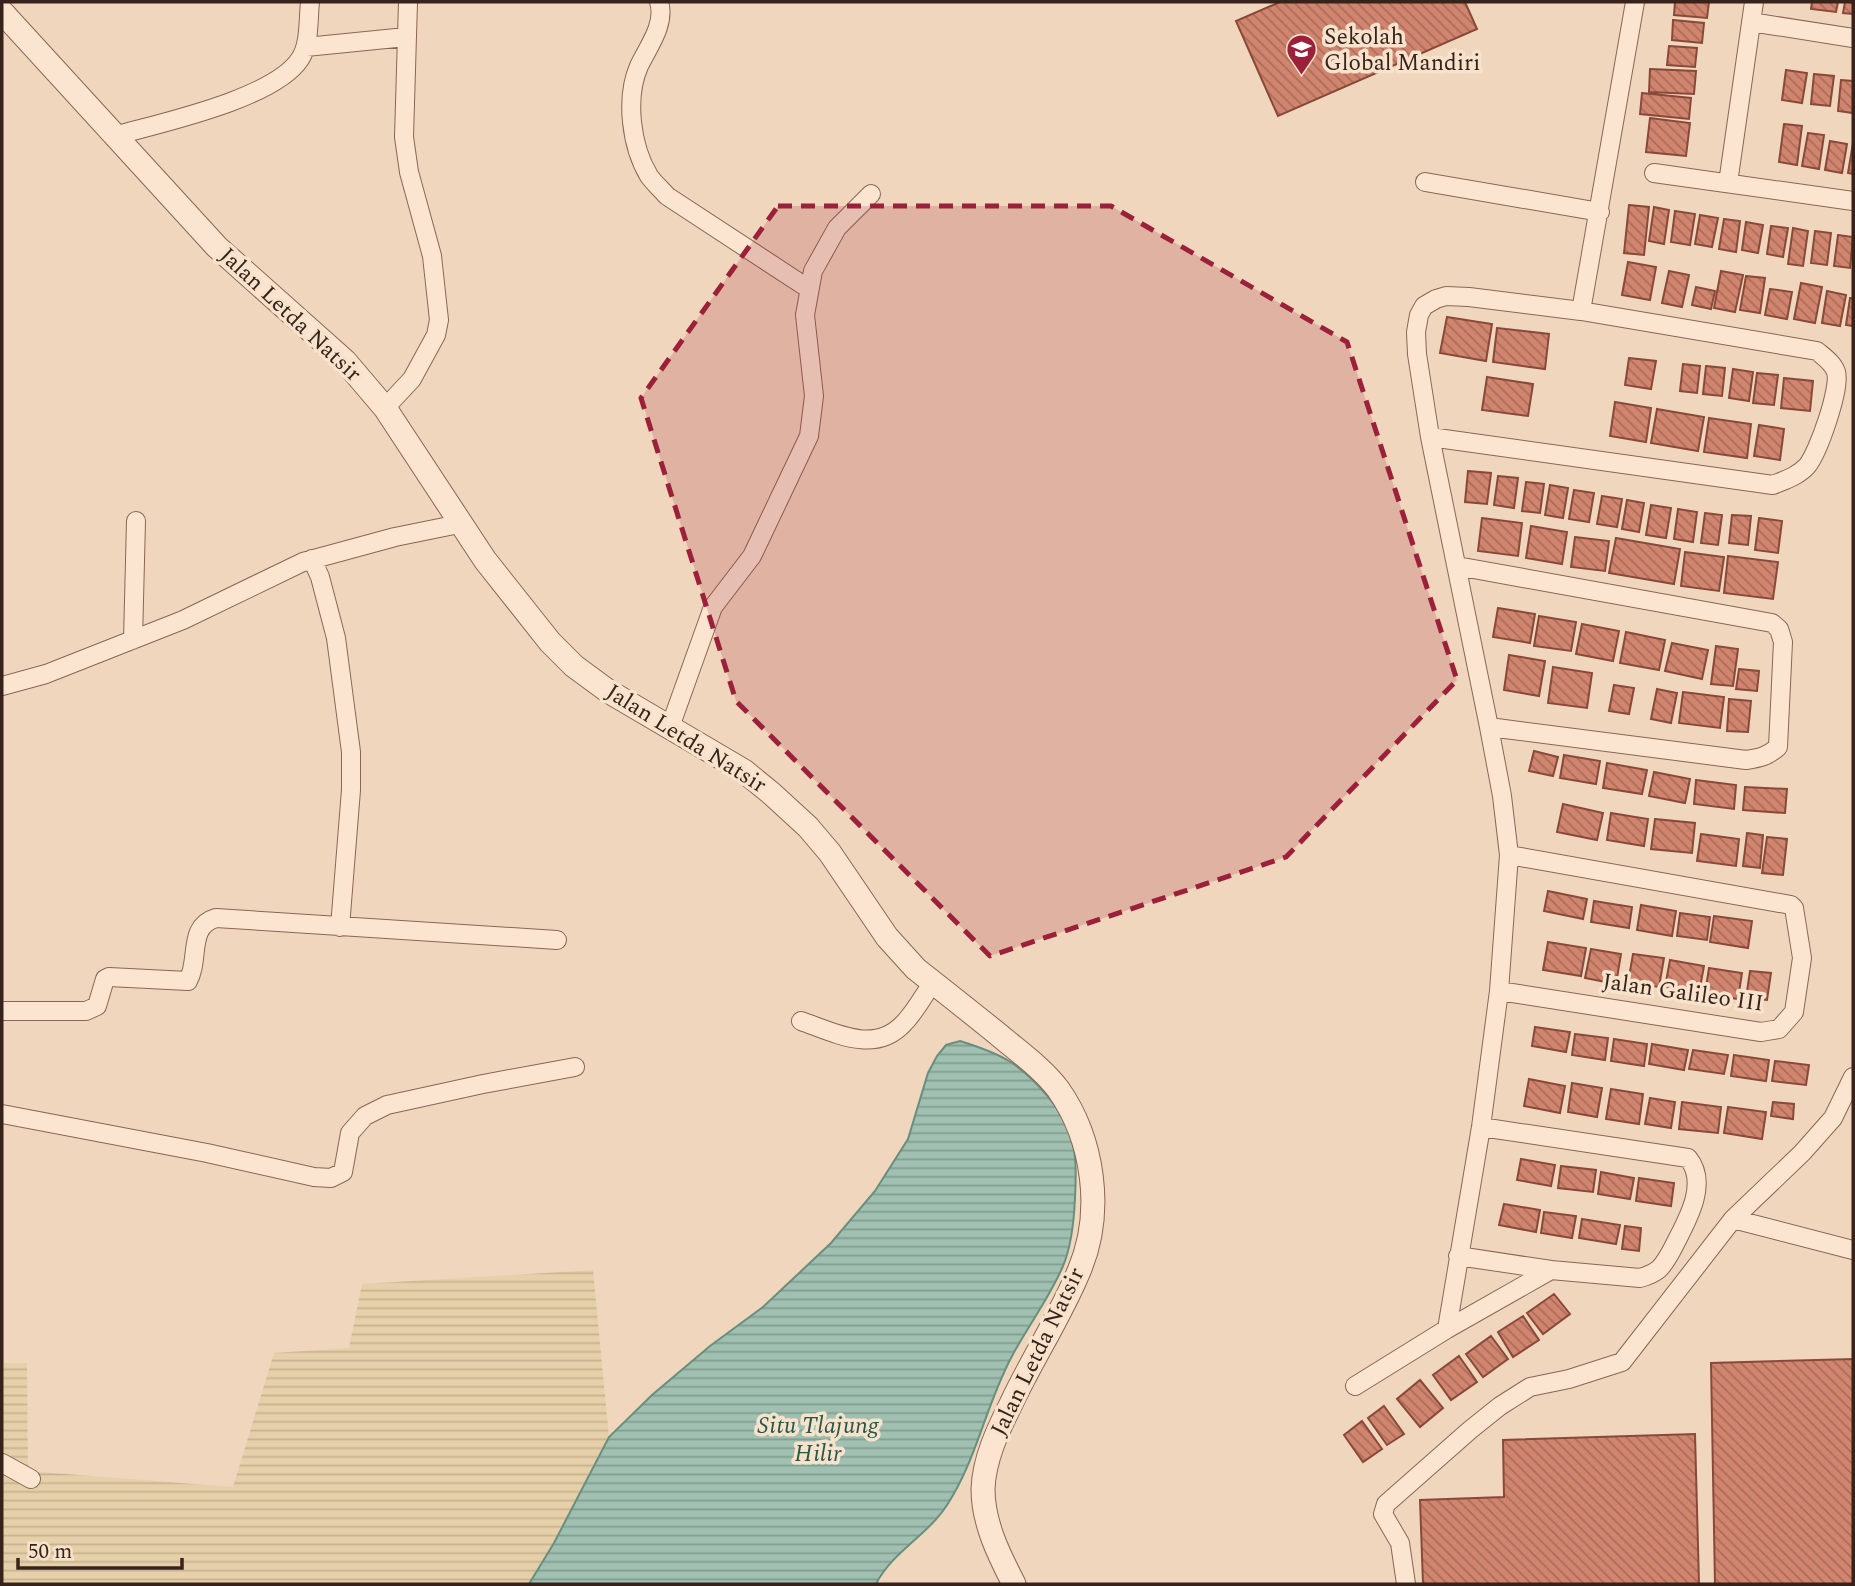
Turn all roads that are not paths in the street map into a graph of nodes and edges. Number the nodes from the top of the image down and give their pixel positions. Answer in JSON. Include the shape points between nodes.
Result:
{"nodes":[{"id":1,"x":310,"y":2,"type":"edge"},
{"id":2,"x":408,"y":2,"type":"edge"},
{"id":3,"x":659,"y":2,"type":"edge"},
{"id":4,"x":1634,"y":2,"type":"edge"},
{"id":5,"x":1754,"y":2,"type":"edge"},
{"id":6,"x":2,"y":12,"type":"edge"},
{"id":7,"x":1751,"y":22,"type":"junction"},
{"id":8,"x":406,"y":37,"type":"junction"},
{"id":9,"x":1853,"y":38,"type":"edge"},
{"id":10,"x":306,"y":47,"type":"junction"},
{"id":11,"x":114,"y":136,"type":"junction"},
{"id":12,"x":1654,"y":173,"type":"dead end"},
{"id":13,"x":1425,"y":182,"type":"dead end"},
{"id":14,"x":1728,"y":183,"type":"junction"},
{"id":15,"x":871,"y":194,"type":"dead end"},
{"id":16,"x":1853,"y":201,"type":"edge"},
{"id":17,"x":1600,"y":212,"type":"junction"},
{"id":18,"x":809,"y":289,"type":"junction"},
{"id":19,"x":1581,"y":311,"type":"junction"},
{"id":20,"x":385,"y":408,"type":"junction"},
{"id":21,"x":1430,"y":438,"type":"junction"},
{"id":22,"x":136,"y":521,"type":"dead end"},
{"id":23,"x":459,"y":524,"type":"junction"},
{"id":24,"x":312,"y":559,"type":"junction"},
{"id":25,"x":1457,"y":566,"type":"junction"},
{"id":26,"x":133,"y":640,"type":"junction"},
{"id":27,"x":2,"y":685,"type":"edge"},
{"id":28,"x":670,"y":726,"type":"junction"},
{"id":29,"x":1489,"y":727,"type":"junction"},
{"id":30,"x":1509,"y":855,"type":"junction"},
{"id":31,"x":340,"y":927,"type":"junction"},
{"id":32,"x":558,"y":940,"type":"dead end"},
{"id":33,"x":933,"y":982,"type":"junction"},
{"id":34,"x":1499,"y":991,"type":"junction"},
{"id":35,"x":2,"y":1011,"type":"edge"},
{"id":36,"x":801,"y":1021,"type":"dead end"},
{"id":37,"x":575,"y":1067,"type":"dead end"},
{"id":38,"x":1853,"y":1077,"type":"edge"},
{"id":39,"x":2,"y":1114,"type":"edge"},
{"id":40,"x":1481,"y":1127,"type":"junction"},
{"id":41,"x":1733,"y":1219,"type":"junction"},
{"id":42,"x":1853,"y":1250,"type":"edge"},
{"id":43,"x":1458,"y":1256,"type":"junction"},
{"id":44,"x":1551,"y":1270,"type":"junction"},
{"id":45,"x":1447,"y":1329,"type":"junction"},
{"id":46,"x":1355,"y":1386,"type":"dead end"},
{"id":47,"x":2,"y":1463,"type":"edge"},
{"id":48,"x":31,"y":1479,"type":"dead end"},
{"id":49,"x":1014,"y":1584,"type":"edge"},
{"id":50,"x":1406,"y":1584,"type":"edge"}],
"edges":[{"from":1,"to":10,"type":"street"},
{"from":2,"to":8,"type":"street"},
{"from":3,"to":18,"type":"street","via":[[662,11],[638,69],[631,106],[638,151],[650,177],[667,196]]},
{"from":4,"to":17,"type":"street"},
{"from":5,"to":7,"type":"street"},
{"from":6,"to":11,"type":"street","name":"Jalan Letda Natsir"},
{"from":7,"to":9,"type":"street"},
{"from":7,"to":14,"type":"street"},
{"from":8,"to":10,"type":"street"},
{"from":8,"to":20,"type":"street","via":[[404,137],[432,256],[439,320],[436,335],[412,379]]},
{"from":10,"to":11,"type":"street","via":[[292,69],[270,85]]},
{"from":11,"to":20,"type":"street","name":"Jalan Letda Natsir","via":[[217,247],[345,361]]},
{"from":12,"to":14,"type":"street"},
{"from":13,"to":17,"type":"street"},
{"from":14,"to":16,"type":"street"},
{"from":15,"to":18,"type":"street","via":[[836,228],[813,271]]},
{"from":17,"to":19,"type":"street"},
{"from":18,"to":28,"type":"street","via":[[805,315],[814,396],[809,436],[752,556],[713,607]]},
{"from":19,"to":21,"type":"street","via":[[1446,296],[1424,306],[1416,343]]},
{"from":19,"to":21,"type":"street","via":[[1817,351],[1836,373],[1835,391],[1807,466],[1773,485]]},
{"from":20,"to":23,"type":"street","name":"Jalan Letda Natsir"},
{"from":21,"to":25,"type":"street"},
{"from":22,"to":26,"type":"street"},
{"from":23,"to":24,"type":"street"},
{"from":23,"to":28,"type":"street","name":"Jalan Letda Natsir","via":[[529,617],[574,666]]},
{"from":24,"to":26,"type":"street"},
{"from":24,"to":31,"type":"street","via":[[336,638],[351,752]]},
{"from":25,"to":29,"type":"street"},
{"from":25,"to":29,"type":"street","via":[[1772,623],[1783,642],[1778,747],[1762,758],[1746,760]]},
{"from":26,"to":27,"type":"street","via":[[46,674]]},
{"from":28,"to":33,"type":"street","name":"Jalan Letda Natsir","via":[[744,771],[808,827],[887,937]]},
{"from":29,"to":30,"type":"street"},
{"from":30,"to":34,"type":"street"},
{"from":30,"to":34,"type":"street","name":"Jalan Galileo III","via":[[1791,905],[1802,958],[1792,1016],[1779,1028],[1761,1032]]},
{"from":31,"to":32,"type":"street"},
{"from":31,"to":35,"type":"street","via":[[216,918],[201,926],[197,934],[188,981],[109,977],[97,1006],[86,1011]]},
{"from":33,"to":36,"type":"street","via":[[905,1023],[880,1040],[845,1036]]},
{"from":33,"to":49,"type":"street","name":"Jalan Letda Natsir","via":[[1056,1086],[1073,1111],[1092,1181],[1092,1212],[1080,1270],[1006,1414],[985,1470],[985,1511]]},
{"from":34,"to":40,"type":"street"},
{"from":37,"to":39,"type":"street","via":[[387,1105],[365,1116],[350,1133],[343,1172],[331,1178]]},
{"from":38,"to":41,"type":"street","via":[[1833,1118],[1817,1138]]},
{"from":40,"to":43,"type":"street"},
{"from":40,"to":44,"type":"street","via":[[1688,1158],[1694,1165],[1692,1211],[1664,1264],[1652,1274],[1640,1278]]},
{"from":41,"to":42,"type":"street"},
{"from":41,"to":50,"type":"street","via":[[1622,1362],[1530,1387],[1470,1430],[1386,1504],[1383,1514],[1400,1543]]},
{"from":43,"to":44,"type":"street"},
{"from":43,"to":45,"type":"street"},
{"from":44,"to":45,"type":"street"},
{"from":45,"to":46,"type":"street"},
{"from":47,"to":48,"type":"street"}]}
